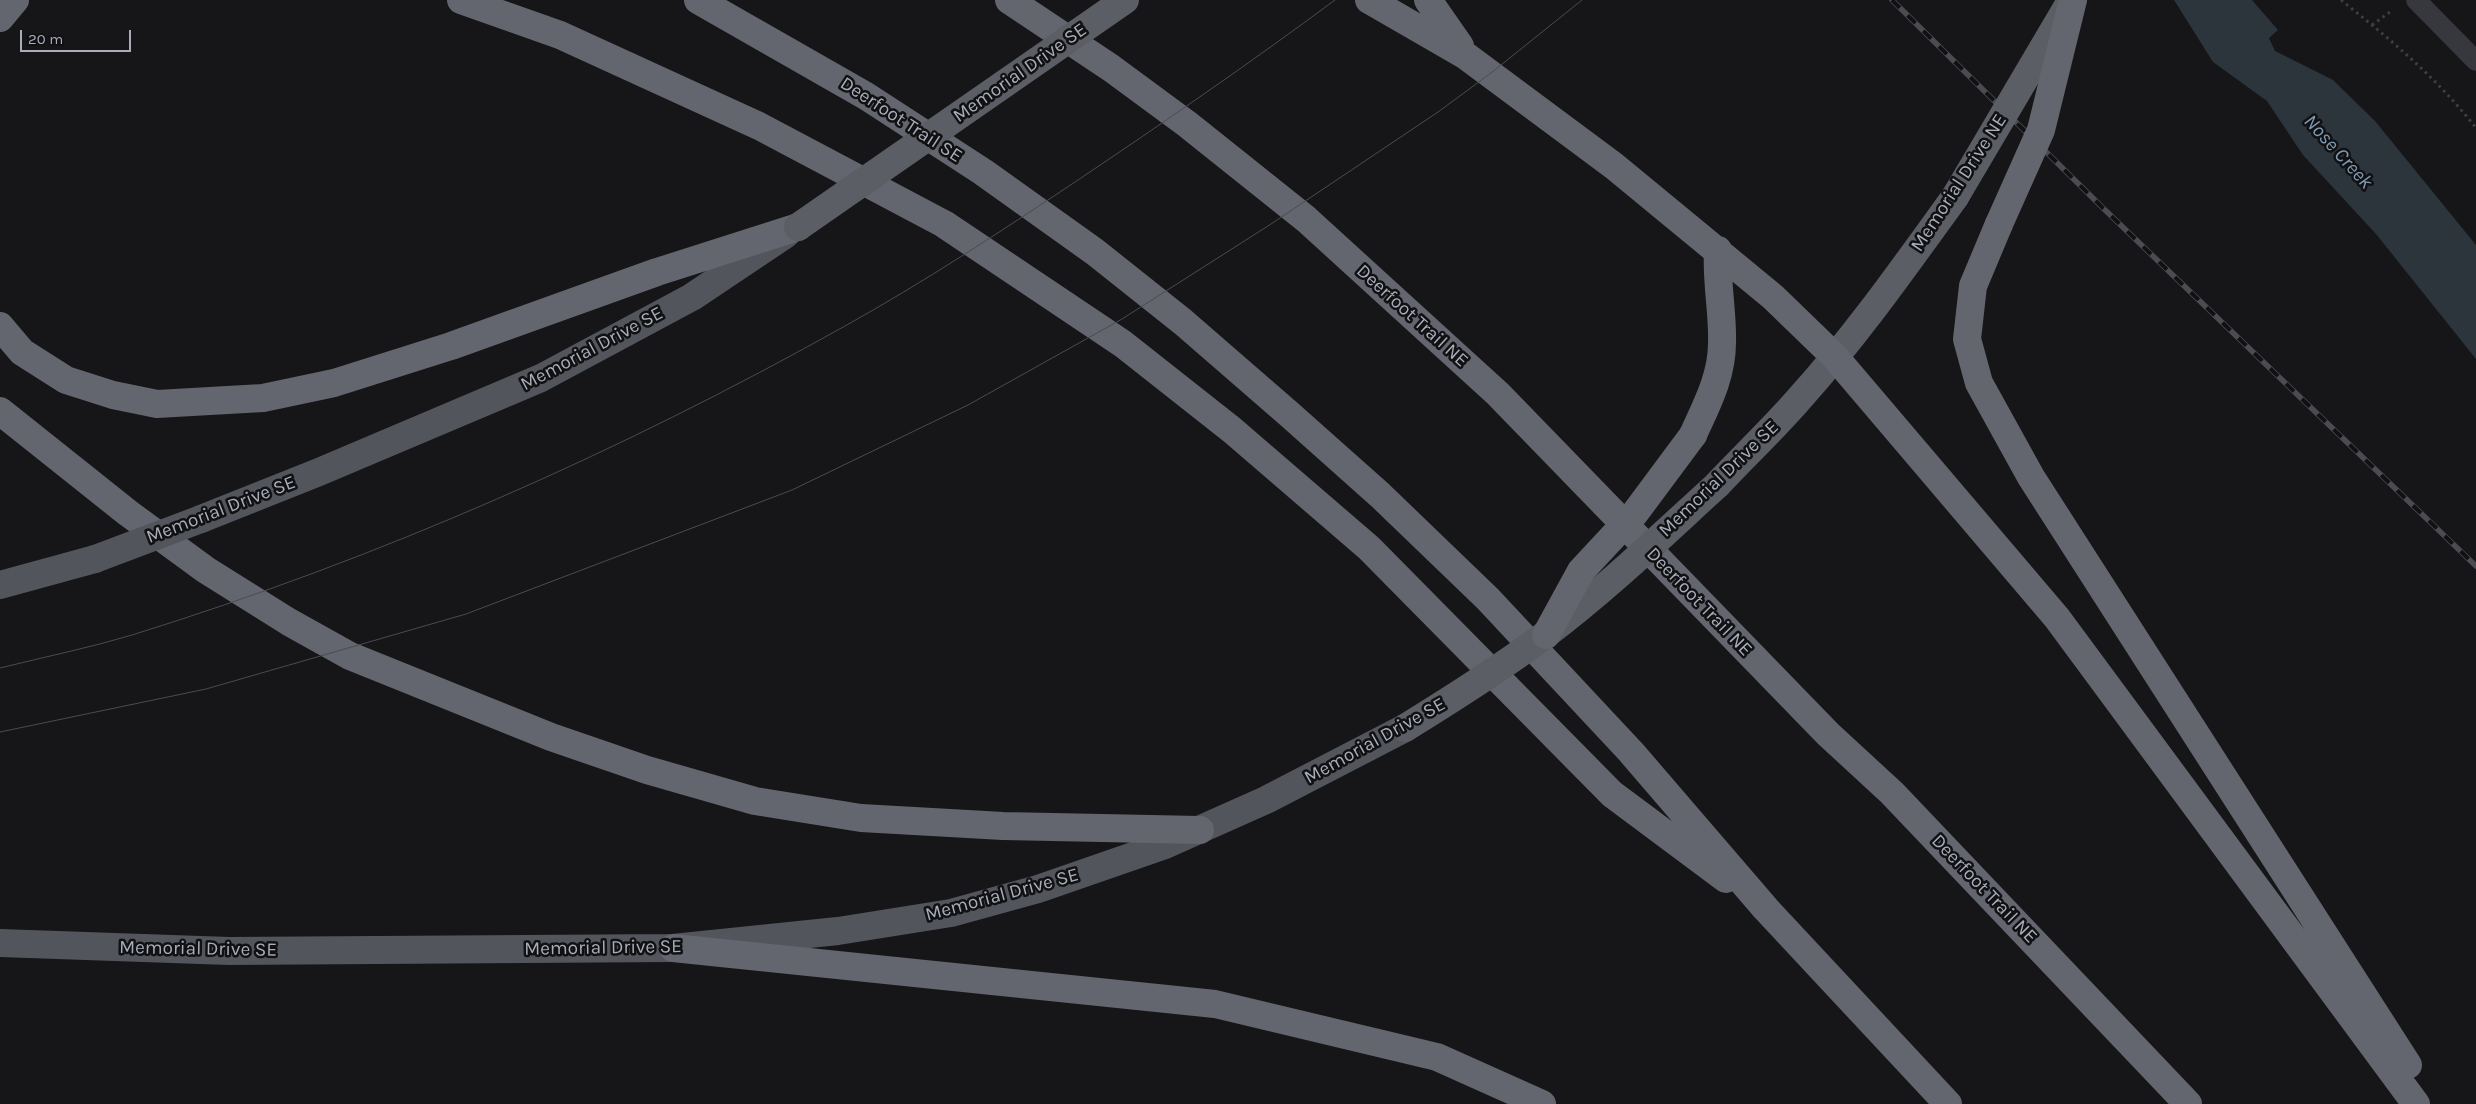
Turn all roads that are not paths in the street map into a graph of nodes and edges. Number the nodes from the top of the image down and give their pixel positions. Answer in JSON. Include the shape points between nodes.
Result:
{"nodes":[{"id":1,"x":15,"y":0,"type":"edge"},
{"id":2,"x":461,"y":0,"type":"edge"},
{"id":3,"x":698,"y":0,"type":"edge"},
{"id":4,"x":1009,"y":0,"type":"edge"},
{"id":5,"x":1125,"y":0,"type":"edge"},
{"id":6,"x":1369,"y":0,"type":"edge"},
{"id":7,"x":1428,"y":0,"type":"edge"},
{"id":8,"x":2072,"y":0,"type":"edge"},
{"id":9,"x":2416,"y":0,"type":"edge"},
{"id":10,"x":0,"y":18,"type":"edge"},
{"id":11,"x":1466,"y":56,"type":"junction"},
{"id":12,"x":2476,"y":61,"type":"edge"},
{"id":13,"x":798,"y":227,"type":"junction"},
{"id":14,"x":1718,"y":250,"type":"junction"},
{"id":15,"x":0,"y":326,"type":"edge"},
{"id":16,"x":1834,"y":357,"type":"junction"},
{"id":17,"x":0,"y":410,"type":"edge"},
{"id":18,"x":0,"y":585,"type":"edge"},
{"id":19,"x":1546,"y":635,"type":"junction"},
{"id":20,"x":1405,"y":728,"type":"joint"},
{"id":21,"x":1200,"y":830,"type":"junction"},
{"id":22,"x":1766,"y":909,"type":"junction"},
{"id":23,"x":0,"y":943,"type":"edge"},
{"id":24,"x":673,"y":948,"type":"junction"},
{"id":25,"x":1542,"y":1104,"type":"edge"},
{"id":26,"x":1948,"y":1104,"type":"edge"},
{"id":27,"x":2188,"y":1104,"type":"edge"},
{"id":28,"x":2416,"y":1104,"type":"edge"},
{"id":29,"x":2433,"y":1104,"type":"edge"}],
"edges":[{"from":1,"to":10,"type":"highway"},
{"from":2,"to":22,"type":"highway","via":[[560,35],[758,126],[944,224],[1123,344],[1232,430],[1369,548],[1612,794]]},
{"from":3,"to":22,"type":"highway","name":"Deerfoot Trail SE","via":[[866,96],[983,172],[1096,252],[1184,322],[1380,496],[1488,599],[1631,752]]},
{"from":4,"to":27,"type":"highway","name":"Deerfoot Trail NE","via":[[1111,68],[1187,124],[1306,219],[1498,394],[1828,734],[1892,793]]},
{"from":5,"to":13,"type":"highway","name":"Memorial Drive SE","bridge":true},
{"from":6,"to":11,"type":"highway"},
{"from":7,"to":11,"type":"highway"},
{"from":8,"to":16,"type":"highway","name":"Memorial Drive NE","bridge":true,"via":[[1955,197]]},
{"from":8,"to":29,"type":"highway","bridge":true,"via":[[2041,130],[1973,286],[1967,339],[1979,383],[2031,477]]},
{"from":9,"to":12,"type":"lane"},
{"from":11,"to":14,"type":"highway","via":[[1614,166]]},
{"from":13,"to":15,"type":"highway","via":[[657,272],[451,346],[334,383],[263,398],[157,404],[113,395],[66,380],[22,352]]},
{"from":13,"to":18,"type":"main road","name":"Memorial Drive SE","bridge":true,"via":[[692,297],[541,378],[201,519],[94,559]]},
{"from":14,"to":16,"type":"highway"},
{"from":14,"to":19,"type":"highway","bridge":true,"via":[[1716,275],[1722,345],[1717,381],[1693,435],[1635,512],[1581,571]]},
{"from":16,"to":19,"type":"highway","name":"Memorial Drive SE","bridge":true,"via":[[1800,399],[1717,485],[1622,572]]},
{"from":16,"to":28,"type":"highway","via":[[2057,618]]},
{"from":17,"to":21,"type":"highway","via":[[128,513],[206,570],[289,622],[350,656],[551,737],[647,770],[755,801],[860,818],[1003,826]]},
{"from":19,"to":20,"type":"highway","name":"Memorial Drive SE","bridge":true},
{"from":20,"to":21,"type":"main road","name":"Memorial Drive SE","via":[[1266,800]]},
{"from":21,"to":24,"type":"main road","name":"Memorial Drive SE","via":[[1038,889],[951,913],[838,931]]},
{"from":22,"to":26,"type":"highway"},
{"from":23,"to":24,"type":"main road","name":"Memorial Drive SE","via":[[229,951]]},
{"from":24,"to":25,"type":"highway","via":[[1215,1004],[1437,1057]]}]}
